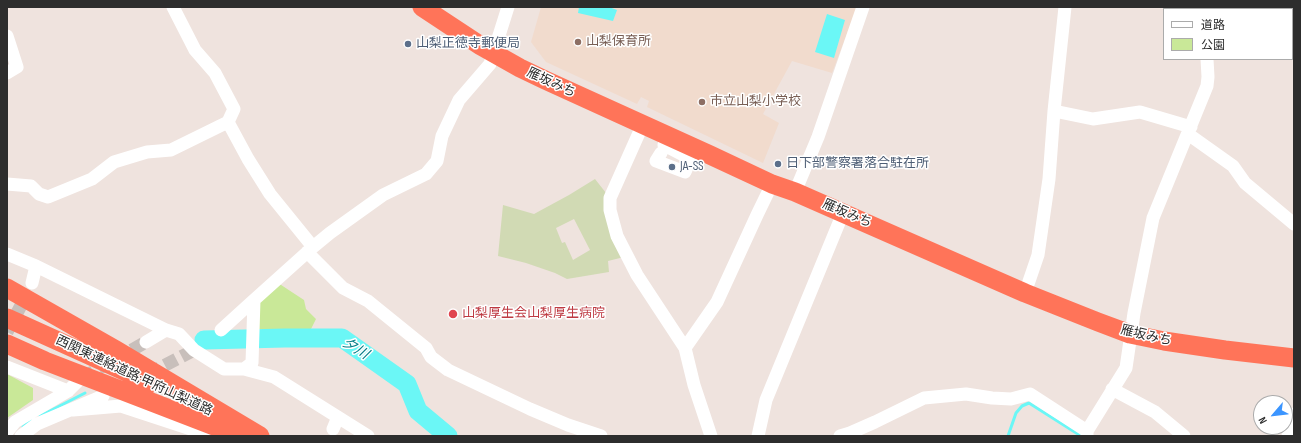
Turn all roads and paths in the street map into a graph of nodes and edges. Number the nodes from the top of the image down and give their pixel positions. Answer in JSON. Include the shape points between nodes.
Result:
{"nodes":[{"id":1,"x":173,"y":7,"type":"edge"},
{"id":2,"x":422,"y":7,"type":"edge"},
{"id":3,"x":508,"y":7,"type":"edge"},
{"id":4,"x":863,"y":7,"type":"edge"},
{"id":5,"x":1065,"y":7,"type":"edge"},
{"id":6,"x":7,"y":36,"type":"edge"},
{"id":7,"x":494,"y":53,"type":"junction"},
{"id":8,"x":1207,"y":60,"type":"edge"},
{"id":9,"x":7,"y":73,"type":"edge"},
{"id":10,"x":1054,"y":111,"type":"junction"},
{"id":11,"x":228,"y":122,"type":"junction"},
{"id":12,"x":643,"y":124,"type":"junction"},
{"id":13,"x":1190,"y":130,"type":"junction"},
{"id":14,"x":664,"y":145,"type":"junction"},
{"id":15,"x":692,"y":157,"type":"junction"},
{"id":16,"x":7,"y":184,"type":"edge"},
{"id":17,"x":772,"y":184,"type":"junction"},
{"id":18,"x":795,"y":192,"type":"junction"},
{"id":19,"x":843,"y":213,"type":"junction"},
{"id":20,"x":1294,"y":224,"type":"edge"},
{"id":21,"x":310,"y":249,"type":"junction"},
{"id":22,"x":7,"y":254,"type":"edge"},
{"id":23,"x":36,"y":266,"type":"junction"},
{"id":24,"x":32,"y":283,"type":"tunnel mouth"},
{"id":25,"x":7,"y":288,"type":"edge"},
{"id":26,"x":1025,"y":293,"type":"junction"},
{"id":27,"x":254,"y":300,"type":"junction"},
{"id":28,"x":7,"y":318,"type":"edge"},
{"id":29,"x":166,"y":330,"type":"junction"},
{"id":30,"x":221,"y":330,"type":"dead end"},
{"id":31,"x":1130,"y":334,"type":"junction"},
{"id":32,"x":146,"y":342,"type":"tunnel mouth"},
{"id":33,"x":7,"y":344,"type":"edge"},
{"id":34,"x":684,"y":348,"type":"junction"},
{"id":35,"x":1294,"y":358,"type":"edge"},
{"id":36,"x":7,"y":367,"type":"edge"},
{"id":37,"x":244,"y":369,"type":"junction"},
{"id":38,"x":79,"y":380,"type":"tunnel mouth"},
{"id":39,"x":1112,"y":389,"type":"junction"},
{"id":40,"x":68,"y":391,"type":"junction"},
{"id":41,"x":103,"y":396,"type":"dead end"},
{"id":42,"x":73,"y":410,"type":"junction"},
{"id":43,"x":1294,"y":414,"type":"edge"},
{"id":44,"x":870,"y":430,"type":"edge"},
{"id":45,"x":7,"y":432,"type":"edge"},
{"id":46,"x":1087,"y":433,"type":"edge"},
{"id":47,"x":21,"y":436,"type":"edge"},
{"id":48,"x":206,"y":436,"type":"edge"},
{"id":49,"x":240,"y":436,"type":"edge"},
{"id":50,"x":260,"y":436,"type":"edge"},
{"id":51,"x":368,"y":436,"type":"edge"},
{"id":52,"x":601,"y":436,"type":"edge"},
{"id":53,"x":711,"y":436,"type":"edge"},
{"id":54,"x":758,"y":436,"type":"edge"},
{"id":55,"x":840,"y":436,"type":"edge"},
{"id":56,"x":1184,"y":436,"type":"edge"},
{"id":57,"x":1288,"y":436,"type":"edge"}],
"edges":[{"from":1,"to":11,"type":"street","via":[[195,50],[215,73],[234,109]]},
{"from":2,"to":7,"type":"highway","name":"雁坂みち"},
{"from":3,"to":7,"type":"street"},
{"from":4,"to":18,"type":"street","via":[[818,137]]},
{"from":5,"to":10,"type":"street"},
{"from":6,"to":9,"type":"street","via":[[17,67]]},
{"from":7,"to":12,"type":"highway","name":"雁坂みち","via":[[526,71]]},
{"from":7,"to":21,"type":"street","via":[[490,64],[459,100],[442,136],[437,161],[426,174],[384,195]]},
{"from":8,"to":13,"type":"street","via":[[1207,86]]},
{"from":10,"to":13,"type":"street","via":[[1093,119],[1140,112]]},
{"from":10,"to":26,"type":"street","via":[[1038,256]]},
{"from":11,"to":16,"type":"street","via":[[170,150],[147,152],[114,162],[92,179],[48,197],[39,194],[31,186]]},
{"from":11,"to":21,"type":"street","via":[[270,194]]},
{"from":12,"to":14,"type":"highway","name":"雁坂みち"},
{"from":12,"to":34,"type":"street","via":[[610,198],[610,210],[618,236],[637,275]]},
{"from":13,"to":20,"type":"street","via":[[1233,166],[1245,183]]},
{"from":13,"to":31,"type":"street","via":[[1153,218]]},
{"from":14,"to":15,"type":"highway","name":"雁坂みち"},
{"from":14,"to":15,"type":"street","via":[[656,161],[685,172]]},
{"from":15,"to":17,"type":"highway","name":"雁坂みち"},
{"from":17,"to":18,"type":"highway","name":"雁坂みち"},
{"from":17,"to":34,"type":"street","via":[[717,302]]},
{"from":18,"to":19,"type":"highway","name":"雁坂みち"},
{"from":19,"to":26,"type":"highway","name":"雁坂みち"},
{"from":19,"to":54,"type":"street","via":[[766,400]]},
{"from":21,"to":27,"type":"street"},
{"from":21,"to":52,"type":"street","via":[[343,288],[368,301],[426,348],[431,357],[448,370],[530,410]]},
{"from":22,"to":23,"type":"street"},
{"from":23,"to":24,"type":"street"},
{"from":23,"to":29,"type":"street"},
{"from":25,"to":50,"type":"highway"},
{"from":26,"to":31,"type":"highway","name":"雁坂みち"},
{"from":27,"to":30,"type":"street"},
{"from":27,"to":37,"type":"street","via":[[252,363]]},
{"from":28,"to":50,"type":"highway","name":"西関東連絡道路;甲府山梨道路"},
{"from":29,"to":32,"type":"street"},
{"from":29,"to":37,"type":"street","via":[[179,334],[194,350],[224,369]]},
{"from":31,"to":35,"type":"highway","name":"雁坂みち","via":[[1225,350]]},
{"from":31,"to":39,"type":"street","via":[[1126,368]]},
{"from":33,"to":49,"type":"highway"},
{"from":34,"to":53,"type":"street"},
{"from":36,"to":40,"type":"street"},
{"from":37,"to":51,"type":"street","via":[[274,377],[335,423]]},
{"from":38,"to":40,"type":"street"},
{"from":39,"to":46,"type":"street"},
{"from":39,"to":56,"type":"street","via":[[1154,412]]},
{"from":40,"to":45,"type":"street","via":[[15,422]]},
{"from":41,"to":42,"type":"street"},
{"from":42,"to":47,"type":"street","via":[[37,424]]},
{"from":42,"to":48,"type":"street","via":[[121,406]]},
{"from":43,"to":57,"type":"street"},
{"from":44,"to":46,"type":"street","via":[[924,398],[966,394],[1011,400],[1030,394]]},
{"from":44,"to":55,"type":"street"}]}
